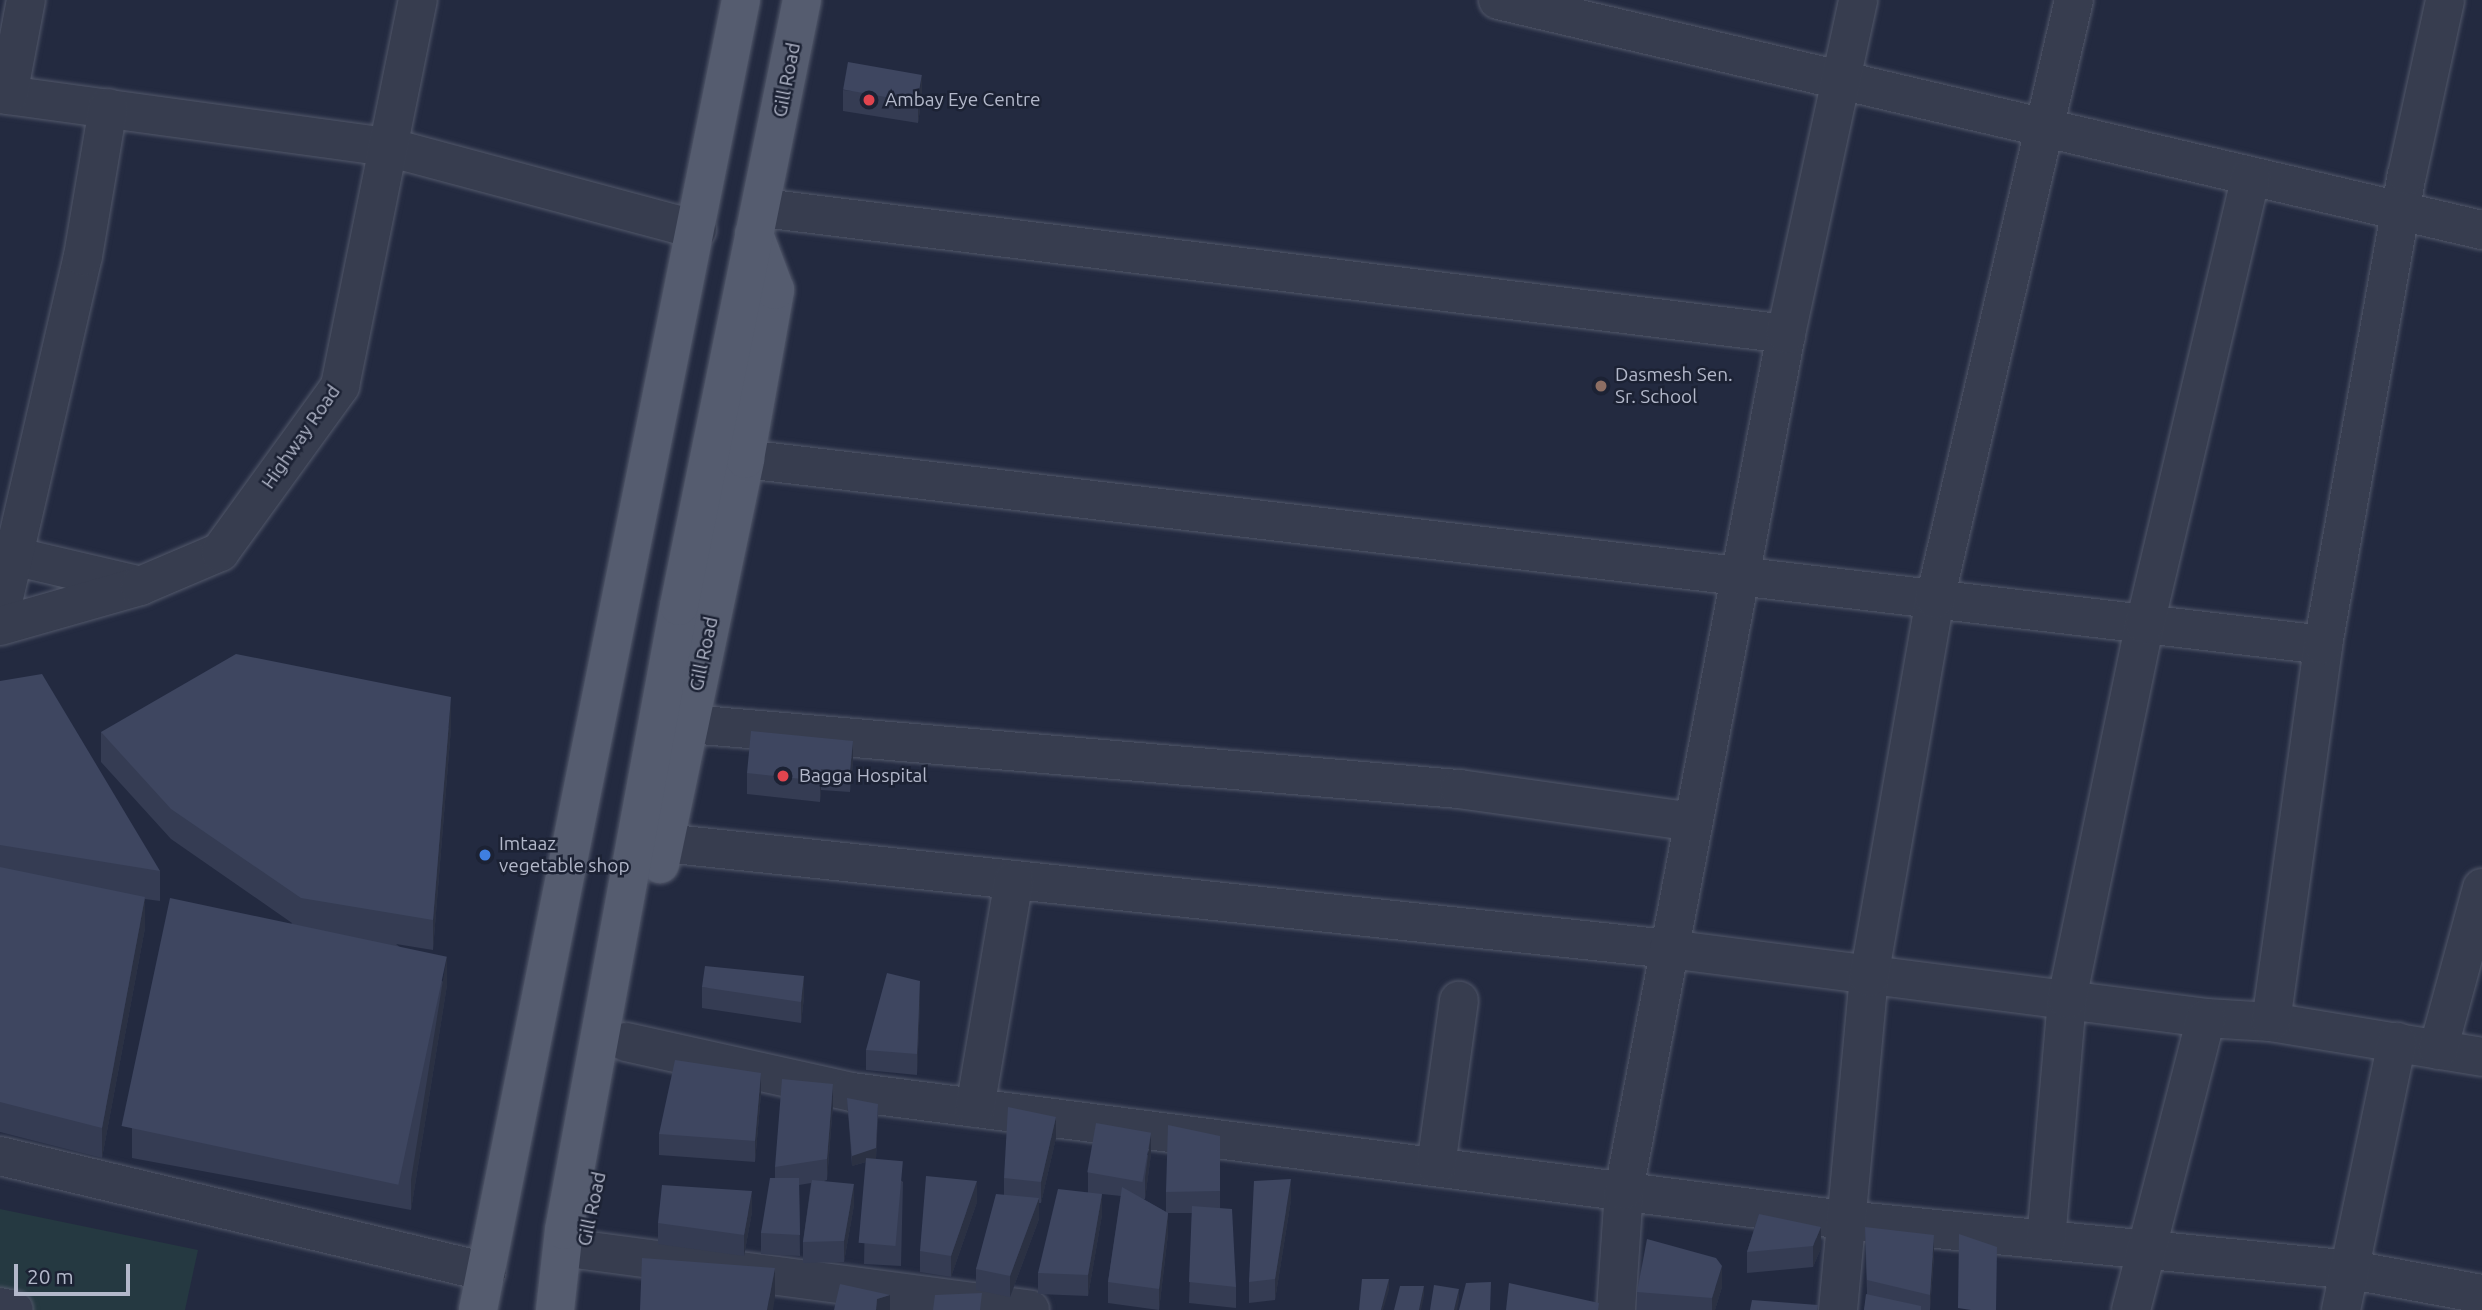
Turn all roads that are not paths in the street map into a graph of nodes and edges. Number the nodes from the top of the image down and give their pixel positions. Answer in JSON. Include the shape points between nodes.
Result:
{"nodes":[{"id":1,"x":26,"y":0,"type":"edge"},
{"id":2,"x":418,"y":0,"type":"edge"},
{"id":3,"x":741,"y":0,"type":"edge"},
{"id":4,"x":802,"y":0,"type":"edge"},
{"id":5,"x":1497,"y":0,"type":"edge"},
{"id":6,"x":1858,"y":0,"type":"edge"},
{"id":7,"x":2074,"y":0,"type":"edge"},
{"id":8,"x":2445,"y":0,"type":"edge"},
{"id":9,"x":1840,"y":79,"type":"junction"},
{"id":10,"x":4,"y":94,"type":"edge"},
{"id":11,"x":108,"y":108,"type":"junction"},
{"id":12,"x":2043,"y":127,"type":"junction"},
{"id":13,"x":388,"y":147,"type":"junction"},
{"id":14,"x":2251,"y":176,"type":"junction"},
{"id":15,"x":2400,"y":211,"type":"junction"},
{"id":16,"x":759,"y":221,"type":"junction"},
{"id":17,"x":697,"y":230,"type":"junction"},
{"id":18,"x":2482,"y":230,"type":"edge"},
{"id":19,"x":1786,"y":334,"type":"junction"},
{"id":20,"x":745,"y":459,"type":"junction"},
{"id":21,"x":7,"y":555,"type":"edge"},
{"id":22,"x":1740,"y":576,"type":"junction"},
{"id":23,"x":140,"y":586,"type":"junction"},
{"id":24,"x":1935,"y":599,"type":"junction"},
{"id":25,"x":0,"y":615,"type":"edge"},
{"id":26,"x":2145,"y":624,"type":"junction"},
{"id":27,"x":0,"y":626,"type":"edge"},
{"id":28,"x":2323,"y":645,"type":"junction"},
{"id":29,"x":689,"y":724,"type":"junction"},
{"id":30,"x":1693,"y":822,"type":"junction"},
{"id":31,"x":664,"y":843,"type":"junction"},
{"id":32,"x":1014,"y":880,"type":"junction"},
{"id":33,"x":2482,"y":888,"type":"edge"},
{"id":34,"x":1669,"y":948,"type":"junction"},
{"id":35,"x":1869,"y":974,"type":"junction"},
{"id":36,"x":2067,"y":999,"type":"junction"},
{"id":37,"x":1459,"y":1001,"type":"dead end"},
{"id":38,"x":2206,"y":1018,"type":"junction"},
{"id":39,"x":2271,"y":1022,"type":"junction"},
{"id":40,"x":626,"y":1042,"type":"junction"},
{"id":41,"x":2397,"y":1042,"type":"junction"},
{"id":42,"x":2438,"y":1049,"type":"junction"},
{"id":43,"x":2482,"y":1057,"type":"edge"},
{"id":44,"x":975,"y":1108,"type":"junction"},
{"id":45,"x":0,"y":1156,"type":"edge"},
{"id":46,"x":1436,"y":1167,"type":"junction"},
{"id":47,"x":1624,"y":1190,"type":"junction"},
{"id":48,"x":1845,"y":1220,"type":"junction"},
{"id":49,"x":2046,"y":1240,"type":"junction"},
{"id":50,"x":583,"y":1250,"type":"junction"},
{"id":51,"x":2147,"y":1250,"type":"junction"},
{"id":52,"x":2352,"y":1270,"type":"junction"},
{"id":53,"x":486,"y":1272,"type":"junction"},
{"id":54,"x":2482,"y":1294,"type":"edge"},
{"id":55,"x":0,"y":1307,"type":"edge"},
{"id":56,"x":14,"y":1310,"type":"edge"},
{"id":57,"x":478,"y":1310,"type":"edge"},
{"id":58,"x":555,"y":1310,"type":"edge"},
{"id":59,"x":573,"y":1310,"type":"edge"},
{"id":60,"x":1030,"y":1310,"type":"edge"},
{"id":61,"x":1616,"y":1310,"type":"edge"},
{"id":62,"x":1838,"y":1310,"type":"edge"},
{"id":63,"x":2131,"y":1310,"type":"edge"},
{"id":64,"x":2342,"y":1310,"type":"edge"}],
"edges":[{"from":1,"to":10,"type":"street"},
{"from":2,"to":13,"type":"street","name":"Highway Road"},
{"from":3,"to":17,"type":"main road"},
{"from":4,"to":16,"type":"main road","name":"Gill Road"},
{"from":5,"to":9,"type":"street"},
{"from":6,"to":9,"type":"street"},
{"from":7,"to":12,"type":"street"},
{"from":8,"to":15,"type":"street"},
{"from":9,"to":12,"type":"street"},
{"from":9,"to":19,"type":"street"},
{"from":10,"to":11,"type":"street"},
{"from":11,"to":13,"type":"street"},
{"from":11,"to":21,"type":"street","via":[[83,256]]},
{"from":12,"to":14,"type":"street"},
{"from":12,"to":24,"type":"street"},
{"from":13,"to":17,"type":"street"},
{"from":13,"to":23,"type":"street","name":"Highway Road","via":[[340,386],[219,552]]},
{"from":14,"to":15,"type":"street"},
{"from":14,"to":26,"type":"street"},
{"from":15,"to":18,"type":"street"},
{"from":15,"to":28,"type":"street"},
{"from":16,"to":19,"type":"street"},
{"from":16,"to":20,"type":"main road","name":"Gill Road","via":[[775,289]]},
{"from":16,"to":58,"type":"main road","via":[[741,290],[564,1230]]},
{"from":17,"to":53,"type":"main road"},
{"from":19,"to":22,"type":"street"},
{"from":20,"to":22,"type":"street"},
{"from":20,"to":29,"type":"main road","name":"Gill Road"},
{"from":21,"to":23,"type":"street"},
{"from":21,"to":25,"type":"street"},
{"from":22,"to":24,"type":"street"},
{"from":22,"to":30,"type":"street"},
{"from":23,"to":27,"type":"street","name":"Highway Road"},
{"from":24,"to":26,"type":"street"},
{"from":24,"to":35,"type":"street"},
{"from":26,"to":28,"type":"street"},
{"from":26,"to":36,"type":"street"},
{"from":28,"to":39,"type":"street"},
{"from":29,"to":30,"type":"street","via":[[1459,789]]},
{"from":29,"to":31,"type":"main road","name":"Gill Road"},
{"from":30,"to":34,"type":"street"},
{"from":31,"to":32,"type":"street"},
{"from":31,"to":40,"type":"main road","name":"Gill Road"},
{"from":32,"to":34,"type":"street"},
{"from":32,"to":44,"type":"street"},
{"from":33,"to":42,"type":"street"},
{"from":34,"to":35,"type":"street"},
{"from":34,"to":47,"type":"street"},
{"from":35,"to":36,"type":"street"},
{"from":35,"to":48,"type":"street"},
{"from":36,"to":38,"type":"street"},
{"from":36,"to":49,"type":"street"},
{"from":37,"to":46,"type":"street"},
{"from":38,"to":39,"type":"street"},
{"from":38,"to":51,"type":"street"},
{"from":39,"to":41,"type":"street"},
{"from":40,"to":44,"type":"street","via":[[852,1092]]},
{"from":40,"to":50,"type":"main road","name":"Gill Road"},
{"from":41,"to":42,"type":"street"},
{"from":41,"to":52,"type":"street"},
{"from":42,"to":43,"type":"street"},
{"from":44,"to":46,"type":"street"},
{"from":45,"to":53,"type":"street"},
{"from":46,"to":47,"type":"street"},
{"from":47,"to":48,"type":"street"},
{"from":47,"to":61,"type":"street"},
{"from":48,"to":49,"type":"street"},
{"from":48,"to":62,"type":"street"},
{"from":49,"to":51,"type":"street"},
{"from":50,"to":59,"type":"main road","name":"Gill Road"},
{"from":50,"to":60,"type":"street"},
{"from":51,"to":52,"type":"street"},
{"from":51,"to":63,"type":"street"},
{"from":52,"to":54,"type":"street"},
{"from":52,"to":64,"type":"street"},
{"from":53,"to":57,"type":"main road"},
{"from":55,"to":56,"type":"street"}]}
